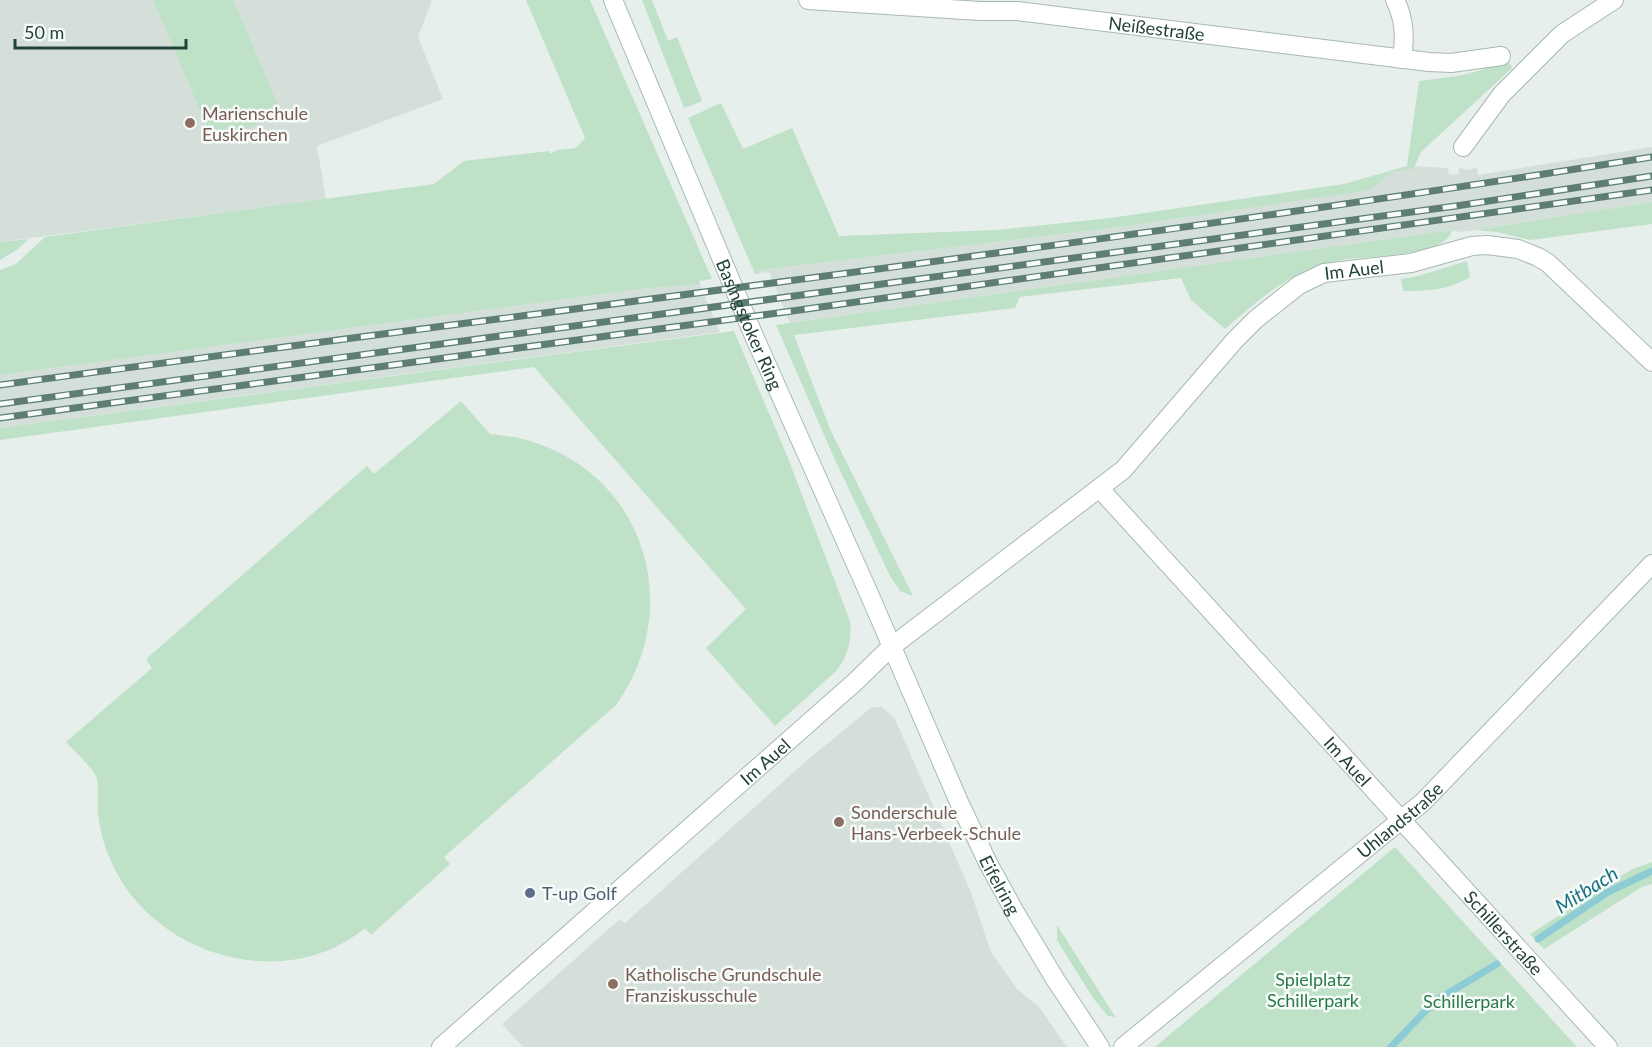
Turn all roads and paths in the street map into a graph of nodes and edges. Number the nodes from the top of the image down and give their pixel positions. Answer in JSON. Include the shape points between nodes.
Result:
{"nodes":[{"id":1,"x":613,"y":0,"type":"edge"},
{"id":2,"x":808,"y":0,"type":"edge"},
{"id":3,"x":1395,"y":0,"type":"edge"},
{"id":4,"x":1614,"y":0,"type":"edge"},
{"id":5,"x":983,"y":6,"type":"edge"},
{"id":6,"x":1502,"y":56,"type":"dead end"},
{"id":7,"x":1402,"y":59,"type":"junction"},
{"id":8,"x":1463,"y":147,"type":"dead end"},
{"id":9,"x":1652,"y":362,"type":"edge"},
{"id":10,"x":1100,"y":489,"type":"junction"},
{"id":11,"x":1652,"y":564,"type":"edge"},
{"id":12,"x":891,"y":647,"type":"junction"},
{"id":13,"x":1400,"y":819,"type":"junction"},
{"id":14,"x":441,"y":1047,"type":"edge"},
{"id":15,"x":1100,"y":1047,"type":"edge"},
{"id":16,"x":1123,"y":1047,"type":"edge"},
{"id":17,"x":1608,"y":1047,"type":"edge"}],
"edges":[{"from":1,"to":12,"type":"street","name":"Basingstoker Ring","via":[[754,336]]},
{"from":2,"to":5,"type":"street","name":"Neißestraße"},
{"from":3,"to":7,"type":"street","via":[[1404,24]]},
{"from":4,"to":8,"type":"street","via":[[1562,34],[1502,94]]},
{"from":5,"to":7,"type":"street","name":"Neißestraße"},
{"from":6,"to":7,"type":"street","name":"Neißestraße","via":[[1451,63]]},
{"from":9,"to":10,"type":"street","name":"Im Auel","via":[[1548,263],[1518,249],[1472,246],[1411,263],[1324,273],[1299,285],[1256,319],[1213,363],[1133,460]]},
{"from":10,"to":12,"type":"street","name":"Im Auel"},
{"from":10,"to":13,"type":"street","name":"Im Auel"},
{"from":11,"to":13,"type":"street","name":"Uhlandstraße","via":[[1423,802]]},
{"from":12,"to":14,"type":"street","name":"Im Auel"},
{"from":12,"to":15,"type":"street","name":"Eifelring","via":[[988,862],[1038,951]]},
{"from":13,"to":16,"type":"street","name":"Uhlandstraße"},
{"from":13,"to":17,"type":"street","name":"Schillerstraße"}]}
